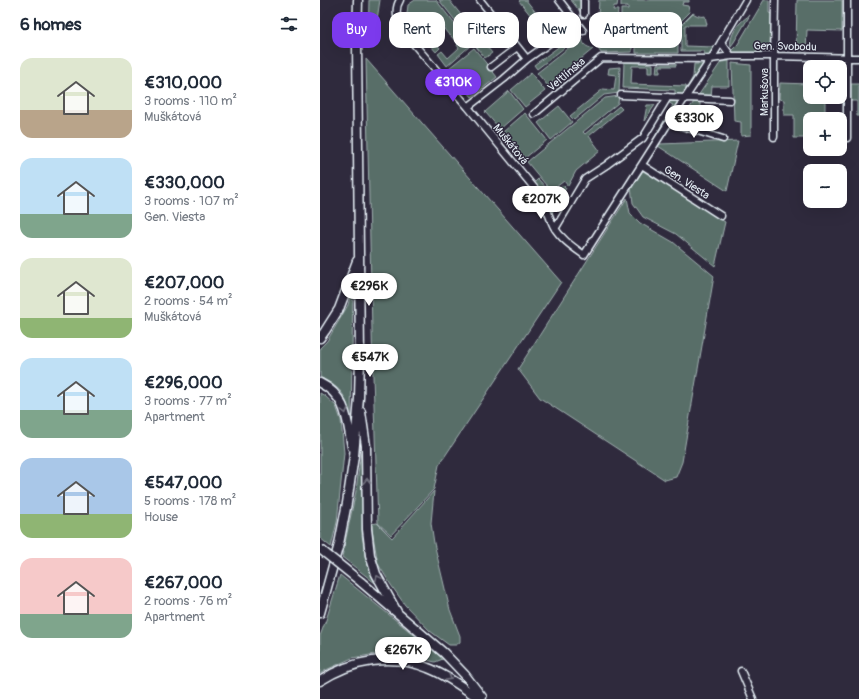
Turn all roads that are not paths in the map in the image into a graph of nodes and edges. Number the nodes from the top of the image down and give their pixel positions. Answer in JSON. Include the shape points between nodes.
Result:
{"nodes":[{"id":1,"x":358,"y":0,"type":"edge"},
{"id":2,"x":400,"y":0,"type":"edge"},
{"id":3,"x":480,"y":0,"type":"edge"},
{"id":4,"x":559,"y":0,"type":"edge"},
{"id":5,"x":584,"y":0,"type":"edge"},
{"id":6,"x":746,"y":0,"type":"edge"},
{"id":7,"x":775,"y":0,"type":"edge"},
{"id":8,"x":847,"y":0,"type":"edge"},
{"id":9,"x":397,"y":12,"type":"edge"},
{"id":10,"x":489,"y":12,"type":"edge"},
{"id":11,"x":584,"y":14,"type":"dead end"},
{"id":12,"x":583,"y":31,"type":"dead end"},
{"id":13,"x":721,"y":42,"type":"junction"},
{"id":14,"x":417,"y":48,"type":"edge"},
{"id":15,"x":516,"y":48,"type":"edge"},
{"id":16,"x":518,"y":48,"type":"edge"},
{"id":17,"x":542,"y":48,"type":"edge"},
{"id":18,"x":731,"y":56,"type":"junction"},
{"id":19,"x":774,"y":56,"type":"junction"},
{"id":20,"x":847,"y":57,"type":"junction"},
{"id":21,"x":859,"y":58,"type":"edge"},
{"id":22,"x":527,"y":59,"type":"junction"},
{"id":23,"x":711,"y":59,"type":"junction"},
{"id":24,"x":491,"y":68,"type":"dead end"},
{"id":25,"x":620,"y":95,"type":"dead end"},
{"id":26,"x":668,"y":97,"type":"junction"},
{"id":27,"x":685,"y":98,"type":"junction"},
{"id":28,"x":730,"y":100,"type":"dead end"},
{"id":29,"x":468,"y":107,"type":"junction"},
{"id":30,"x":534,"y":114,"type":"dead end"},
{"id":31,"x":669,"y":122,"type":"junction"},
{"id":32,"x":774,"y":137,"type":"dead end"},
{"id":33,"x":848,"y":138,"type":"dead end"},
{"id":34,"x":723,"y":139,"type":"dead end"},
{"id":35,"x":642,"y":165,"type":"junction"},
{"id":36,"x":721,"y":216,"type":"dead end"},
{"id":37,"x":555,"y":229,"type":"junction"},
{"id":38,"x":359,"y":256,"type":"junction"},
{"id":39,"x":320,"y":338,"type":"edge"},
{"id":40,"x":320,"y":383,"type":"edge"},
{"id":41,"x":359,"y":398,"type":"junction"},
{"id":42,"x":354,"y":456,"type":"junction"},
{"id":43,"x":320,"y":549,"type":"edge"},
{"id":44,"x":397,"y":612,"type":"junction"},
{"id":45,"x":320,"y":613,"type":"edge"},
{"id":46,"x":741,"y":671,"type":"dead end"},
{"id":47,"x":320,"y":680,"type":"edge"},
{"id":48,"x":482,"y":699,"type":"edge"},
{"id":49,"x":752,"y":699,"type":"edge"}],
"edges":[{"from":1,"to":38,"type":"main road"},
{"from":2,"to":9,"type":"street","name":"Muškátová"},
{"from":3,"to":10,"type":"street"},
{"from":4,"to":12,"type":"street"},
{"from":5,"to":11,"type":"street"},
{"from":6,"to":13,"type":"street"},
{"from":7,"to":19,"type":"street","name":"Markušova"},
{"from":8,"to":20,"type":"street"},
{"from":13,"to":18,"type":"street"},
{"from":13,"to":23,"type":"street"},
{"from":14,"to":29,"type":"street","name":"Muškátová"},
{"from":15,"to":24,"type":"street"},
{"from":16,"to":22,"type":"street"},
{"from":17,"to":22,"type":"street"},
{"from":18,"to":19,"type":"street","name":"Gen. Svobodu"},
{"from":18,"to":23,"type":"street","name":"Gen. Svobodu"},
{"from":19,"to":20,"type":"street","name":"Gen. Svobodu"},
{"from":19,"to":32,"type":"street","name":"Markušova"},
{"from":20,"to":21,"type":"street","name":"Gen. Svobodu"},
{"from":20,"to":33,"type":"street"},
{"from":22,"to":29,"type":"street"},
{"from":23,"to":27,"type":"street"},
{"from":23,"to":30,"type":"street","name":"Veltlínska","via":[[601,58]]},
{"from":25,"to":26,"type":"street"},
{"from":26,"to":27,"type":"street"},
{"from":26,"to":37,"type":"street","via":[[643,138],[585,179]]},
{"from":27,"to":28,"type":"street"},
{"from":27,"to":31,"type":"street"},
{"from":29,"to":37,"type":"street","name":"Muškátová","via":[[540,195]]},
{"from":31,"to":34,"type":"street"},
{"from":31,"to":35,"type":"street"},
{"from":35,"to":36,"type":"street","name":"Gen. Viesta"},
{"from":35,"to":37,"type":"street","name":"Muškátová","via":[[584,256]]},
{"from":38,"to":39,"type":"main road","via":[[339,308]]},
{"from":38,"to":41,"type":"main road"},
{"from":40,"to":42,"type":"main road","one_way":true,"via":[[329,388],[342,402]]},
{"from":41,"to":42,"type":"main road"},
{"from":44,"to":41,"type":"main road","one_way":true,"via":[[376,574],[370,555],[367,529],[366,446]]},
{"from":42,"to":45,"type":"main road","via":[[339,544]]},
{"from":43,"to":44,"type":"main road","bridge":true},
{"from":44,"to":48,"type":"main road","via":[[444,653],[465,675]]},
{"from":46,"to":49,"type":"street"},
{"from":47,"to":48,"type":"main road","one_way":true,"via":[[353,665],[377,660],[396,660],[416,663],[433,670]]}]}
